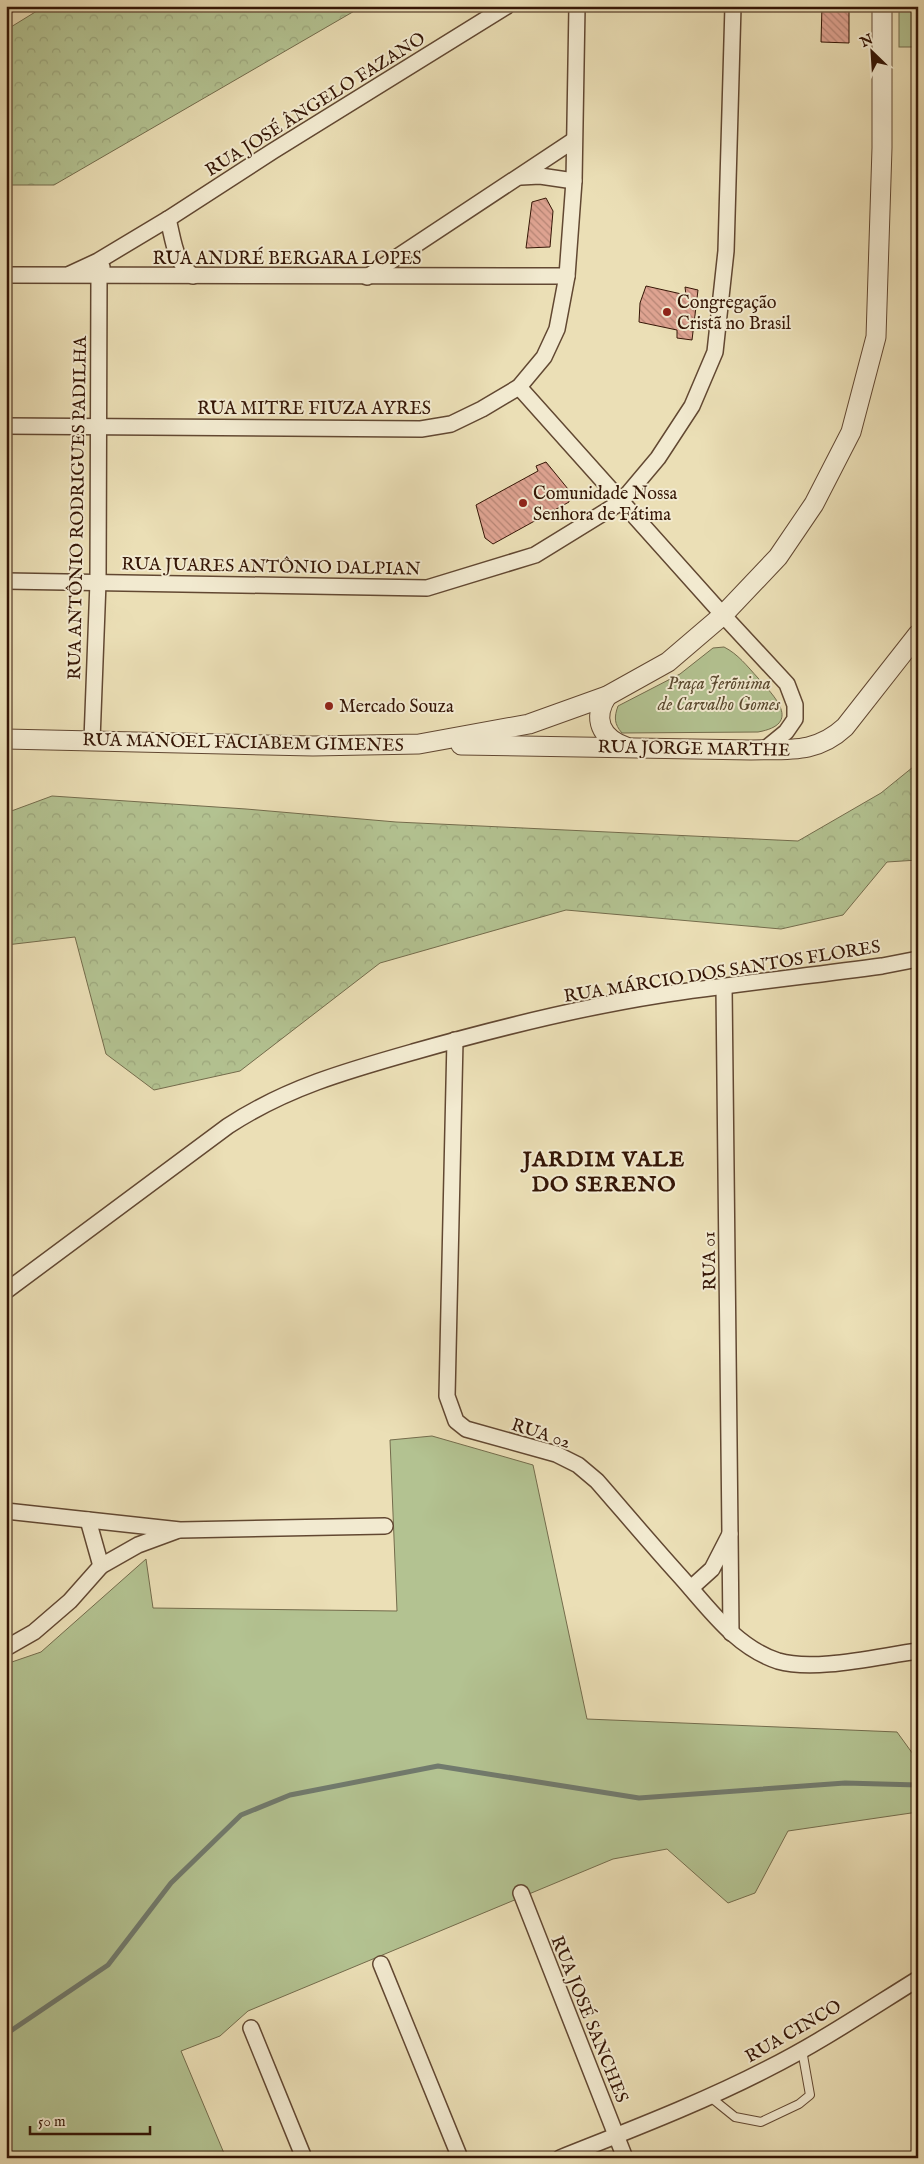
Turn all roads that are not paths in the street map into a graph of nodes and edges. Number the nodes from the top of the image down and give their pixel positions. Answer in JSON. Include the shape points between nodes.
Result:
{"nodes":[{"id":1,"x":507,"y":6,"type":"edge"},
{"id":2,"x":576,"y":6,"type":"edge"},
{"id":3,"x":733,"y":6,"type":"edge"},
{"id":4,"x":882,"y":6,"type":"edge"},
{"id":5,"x":574,"y":140,"type":"junction"},
{"id":6,"x":521,"y":177,"type":"junction"},
{"id":7,"x":574,"y":181,"type":"junction"},
{"id":8,"x":168,"y":219,"type":"junction"},
{"id":9,"x":119,"y":249,"type":"junction"},
{"id":10,"x":6,"y":275,"type":"edge"},
{"id":11,"x":64,"y":276,"type":"junction"},
{"id":12,"x":99,"y":276,"type":"junction"},
{"id":13,"x":193,"y":276,"type":"junction"},
{"id":14,"x":567,"y":276,"type":"junction"},
{"id":15,"x":367,"y":277,"type":"junction"},
{"id":16,"x":519,"y":387,"type":"junction"},
{"id":17,"x":6,"y":426,"type":"edge"},
{"id":18,"x":97,"y":426,"type":"junction"},
{"id":19,"x":620,"y":502,"type":"junction"},
{"id":20,"x":6,"y":582,"type":"edge"},
{"id":21,"x":98,"y":582,"type":"junction"},
{"id":22,"x":723,"y":615,"type":"junction"},
{"id":23,"x":918,"y":634,"type":"edge"},
{"id":24,"x":607,"y":696,"type":"junction"},
{"id":25,"x":6,"y":739,"type":"edge"},
{"id":26,"x":92,"y":740,"type":"junction"},
{"id":27,"x":419,"y":744,"type":"junction"},
{"id":28,"x":627,"y":748,"type":"junction"},
{"id":29,"x":764,"y":750,"type":"junction"},
{"id":30,"x":918,"y":958,"type":"edge"},
{"id":31,"x":724,"y":987,"type":"junction"},
{"id":32,"x":455,"y":1040,"type":"junction"},
{"id":33,"x":6,"y":1291,"type":"edge"},
{"id":34,"x":6,"y":1511,"type":"edge"},
{"id":35,"x":88,"y":1520,"type":"junction"},
{"id":36,"x":385,"y":1526,"type":"dead end"},
{"id":37,"x":180,"y":1530,"type":"junction"},
{"id":38,"x":730,"y":1534,"type":"junction"},
{"id":39,"x":101,"y":1566,"type":"junction"},
{"id":40,"x":690,"y":1588,"type":"junction"},
{"id":41,"x":731,"y":1633,"type":"junction"},
{"id":42,"x":6,"y":1648,"type":"edge"},
{"id":43,"x":918,"y":1651,"type":"edge"},
{"id":44,"x":521,"y":1893,"type":"dead end"},
{"id":45,"x":382,"y":1964,"type":"dead end"},
{"id":46,"x":918,"y":1979,"type":"edge"},
{"id":47,"x":251,"y":2028,"type":"dead end"},
{"id":48,"x":802,"y":2050,"type":"junction"},
{"id":49,"x":709,"y":2096,"type":"junction"},
{"id":50,"x":616,"y":2135,"type":"junction"},
{"id":51,"x":304,"y":2158,"type":"edge"},
{"id":52,"x":460,"y":2158,"type":"edge"},
{"id":53,"x":560,"y":2158,"type":"edge"},
{"id":54,"x":625,"y":2158,"type":"edge"}],
"edges":[{"from":1,"to":8,"type":"street","name":"RUA JOSÉ ÂNGELO FAZANO"},
{"from":2,"to":5,"type":"street","name":"RUA MITRE FIUZA AYRES"},
{"from":3,"to":19,"type":"street","name":"RUA JUARES ANTÔNIO DALPIAN","via":[[726,250],[715,352],[692,406],[658,458]]},
{"from":4,"to":22,"type":"street","name":"RUA MANOEL FACIABEM GIMENES","via":[[882,148],[876,337],[851,432],[814,504],[778,557]]},
{"from":5,"to":6,"type":"street"},
{"from":5,"to":7,"type":"street","name":"RUA MITRE FIUZA AYRES"},
{"from":6,"to":7,"type":"street"},
{"from":6,"to":15,"type":"street"},
{"from":7,"to":14,"type":"street","name":"RUA MITRE FIUZA AYRES"},
{"from":8,"to":9,"type":"street","name":"RUA JOSÉ ÂNGELO FAZANO"},
{"from":8,"to":13,"type":"street","via":[[176,256],[182,268]]},
{"from":9,"to":11,"type":"street","name":"RUA JOSÉ ÂNGELO FAZANO"},
{"from":9,"to":12,"type":"street","name":"RUA JOSÉ ÂNGELO FAZANO","via":[[104,262]]},
{"from":10,"to":11,"type":"street","name":"RUA ANDRÉ BERGARA LOPES"},
{"from":11,"to":12,"type":"street","name":"RUA ANDRÉ BERGARA LOPES"},
{"from":12,"to":13,"type":"street","name":"RUA ANDRÉ BERGARA LOPES"},
{"from":12,"to":18,"type":"street","name":"RUA ANTÔNIO RODRIGUES PADILHA"},
{"from":13,"to":15,"type":"street","name":"RUA ANDRÉ BERGARA LOPES"},
{"from":14,"to":15,"type":"street","name":"RUA ANDRÉ BERGARA LOPES"},
{"from":14,"to":16,"type":"street","name":"RUA MITRE FIUZA AYRES","via":[[557,330],[544,357]]},
{"from":16,"to":18,"type":"street","name":"RUA MITRE FIUZA AYRES","via":[[451,424],[421,430]]},
{"from":16,"to":19,"type":"street"},
{"from":17,"to":18,"type":"street","name":"RUA MITRE FIUZA AYRES"},
{"from":18,"to":21,"type":"street","name":"RUA ANTÔNIO RODRIGUES PADILHA"},
{"from":19,"to":21,"type":"street","name":"RUA JUARES ANTÔNIO DALPIAN","via":[[535,555],[427,588]]},
{"from":19,"to":22,"type":"street"},
{"from":20,"to":21,"type":"street","name":"RUA JUARES ANTÔNIO DALPIAN"},
{"from":21,"to":26,"type":"street","name":"RUA ANTÔNIO RODRIGUES PADILHA"},
{"from":22,"to":24,"type":"street","name":"RUA MANOEL FACIABEM GIMENES","via":[[668,662]]},
{"from":22,"to":29,"type":"street","via":[[787,684],[795,705],[795,719],[791,726]]},
{"from":23,"to":29,"type":"street","name":"RUA JORGE MARTHE","via":[[832,739],[814,747]]},
{"from":24,"to":27,"type":"street","name":"RUA MANOEL FACIABEM GIMENES","via":[[529,724]]},
{"from":24,"to":28,"type":"street","via":[[599,711],[602,727],[610,740]]},
{"from":25,"to":26,"type":"street","name":"RUA MANOEL FACIABEM GIMENES"},
{"from":26,"to":27,"type":"street","name":"RUA MANOEL FACIABEM GIMENES","via":[[313,746]]},
{"from":27,"to":28,"type":"street","name":"RUA JORGE MARTHE"},
{"from":28,"to":29,"type":"street","name":"RUA JORGE MARTHE"},
{"from":30,"to":31,"type":"street","name":"RUA MÁRCIO DOS SANTOS FLORES","via":[[882,966]]},
{"from":31,"to":32,"type":"street","name":"RUA MÁRCIO DOS SANTOS FLORES","via":[[573,1011]]},
{"from":31,"to":38,"type":"street","name":"RUA 01"},
{"from":32,"to":33,"type":"street","name":"RUA MÁRCIO DOS SANTOS FLORES","via":[[331,1076],[256,1108],[195,1149]]},
{"from":32,"to":40,"type":"street","name":"RUA 02","via":[[447,1378],[450,1410],[466,1429],[556,1454],[578,1465],[597,1480]]},
{"from":34,"to":35,"type":"street"},
{"from":35,"to":37,"type":"street"},
{"from":35,"to":39,"type":"street"},
{"from":36,"to":37,"type":"street"},
{"from":37,"to":39,"type":"street","via":[[138,1545]]},
{"from":38,"to":40,"type":"street","name":"RUA 01","via":[[712,1569]]},
{"from":38,"to":41,"type":"street","name":"RUA 01"},
{"from":39,"to":42,"type":"street","via":[[70,1601],[34,1632]]},
{"from":40,"to":41,"type":"street","name":"RUA 02"},
{"from":41,"to":43,"type":"street","name":"RUA 02","via":[[779,1661],[801,1664]]},
{"from":44,"to":50,"type":"street","name":"RUA JOSÉ SANCHES"},
{"from":45,"to":52,"type":"street"},
{"from":46,"to":48,"type":"street","name":"RUA CINCO"},
{"from":47,"to":51,"type":"street"},
{"from":48,"to":49,"type":"street","name":"RUA CINCO"},
{"from":48,"to":49,"type":"lane","via":[[810,2095],[799,2104],[761,2122],[735,2117]]},
{"from":49,"to":50,"type":"street","name":"RUA CINCO"},
{"from":50,"to":53,"type":"street","name":"RUA CINCO"},
{"from":50,"to":54,"type":"street","name":"RUA JOSÉ SANCHES"}]}
